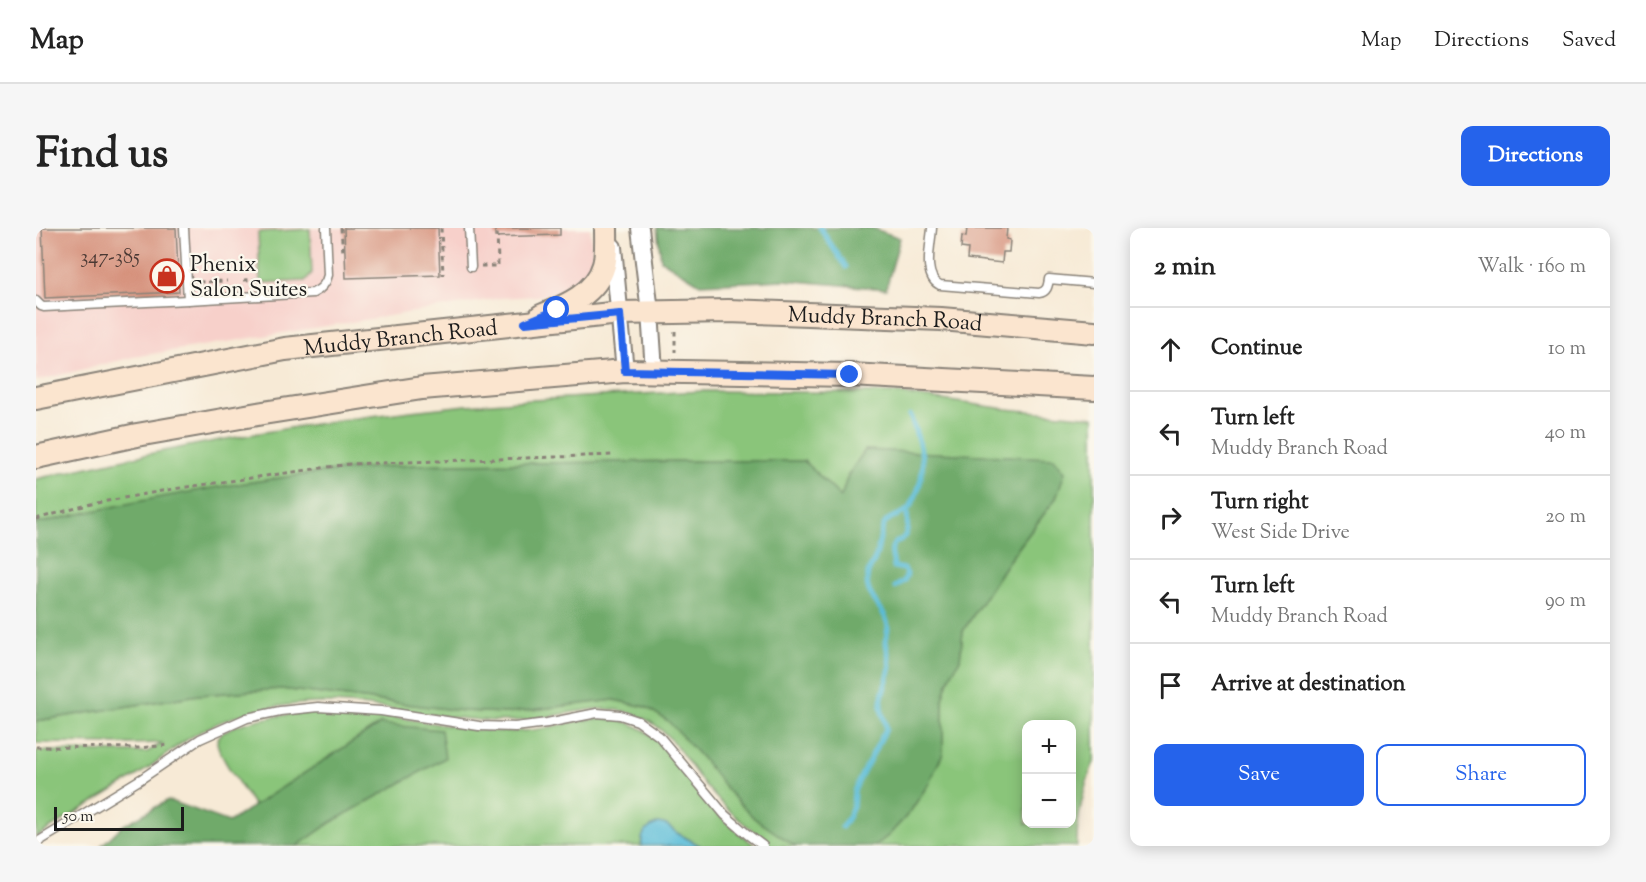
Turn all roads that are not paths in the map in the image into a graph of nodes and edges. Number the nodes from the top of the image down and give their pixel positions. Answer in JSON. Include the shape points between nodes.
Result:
{"nodes":[{"id":1,"x":184,"y":228,"type":"edge"},
{"id":2,"x":326,"y":228,"type":"edge"},
{"id":3,"x":469,"y":228,"type":"edge"},
{"id":4,"x":609,"y":228,"type":"edge"},
{"id":5,"x":640,"y":228,"type":"edge"},
{"id":6,"x":932,"y":228,"type":"edge"},
{"id":7,"x":471,"y":267,"type":"road end"},
{"id":8,"x":1094,"y":283,"type":"edge"},
{"id":9,"x":188,"y":300,"type":"junction"},
{"id":10,"x":36,"y":301,"type":"edge"},
{"id":11,"x":650,"y":312,"type":"junction"},
{"id":12,"x":620,"y":314,"type":"junction"},
{"id":13,"x":525,"y":323,"type":"junction"},
{"id":14,"x":1094,"y":332,"type":"edge"},
{"id":15,"x":625,"y":371,"type":"junction"},
{"id":16,"x":654,"y":371,"type":"junction"},
{"id":17,"x":1094,"y":388,"type":"edge"},
{"id":18,"x":36,"y":398,"type":"edge"},
{"id":19,"x":36,"y":457,"type":"edge"},
{"id":20,"x":36,"y":843,"type":"edge"},
{"id":21,"x":763,"y":846,"type":"edge"}],
"edges":[{"from":1,"to":9,"type":"lane"},
{"from":2,"to":9,"type":"lane","via":[[328,275],[319,291]]},
{"from":3,"to":7,"type":"lane"},
{"from":4,"to":12,"type":"street"},
{"from":4,"to":13,"type":"main road","via":[[604,265],[594,286],[576,300]]},
{"from":5,"to":11,"type":"street"},
{"from":6,"to":8,"type":"lane","via":[[928,271],[940,285],[1039,293],[1045,291],[1049,279]]},
{"from":9,"to":10,"type":"lane","via":[[44,307]]},
{"from":11,"to":12,"type":"main road","name":"Muddy Branch Road"},
{"from":11,"to":14,"type":"main road","name":"Muddy Branch Road","via":[[941,319]]},
{"from":11,"to":16,"type":"street"},
{"from":12,"to":13,"type":"main road","name":"Muddy Branch Road"},
{"from":12,"to":15,"type":"street"},
{"from":13,"to":18,"type":"main road","name":"Muddy Branch Road","via":[[285,349]]},
{"from":15,"to":16,"type":"main road"},
{"from":15,"to":19,"type":"main road","via":[[422,388],[137,435]]},
{"from":16,"to":17,"type":"main road","via":[[850,375]]},
{"from":20,"to":21,"type":"lane","via":[[200,739],[247,718],[318,707],[515,727],[597,713],[620,715],[638,721],[660,736],[724,814]]}]}
